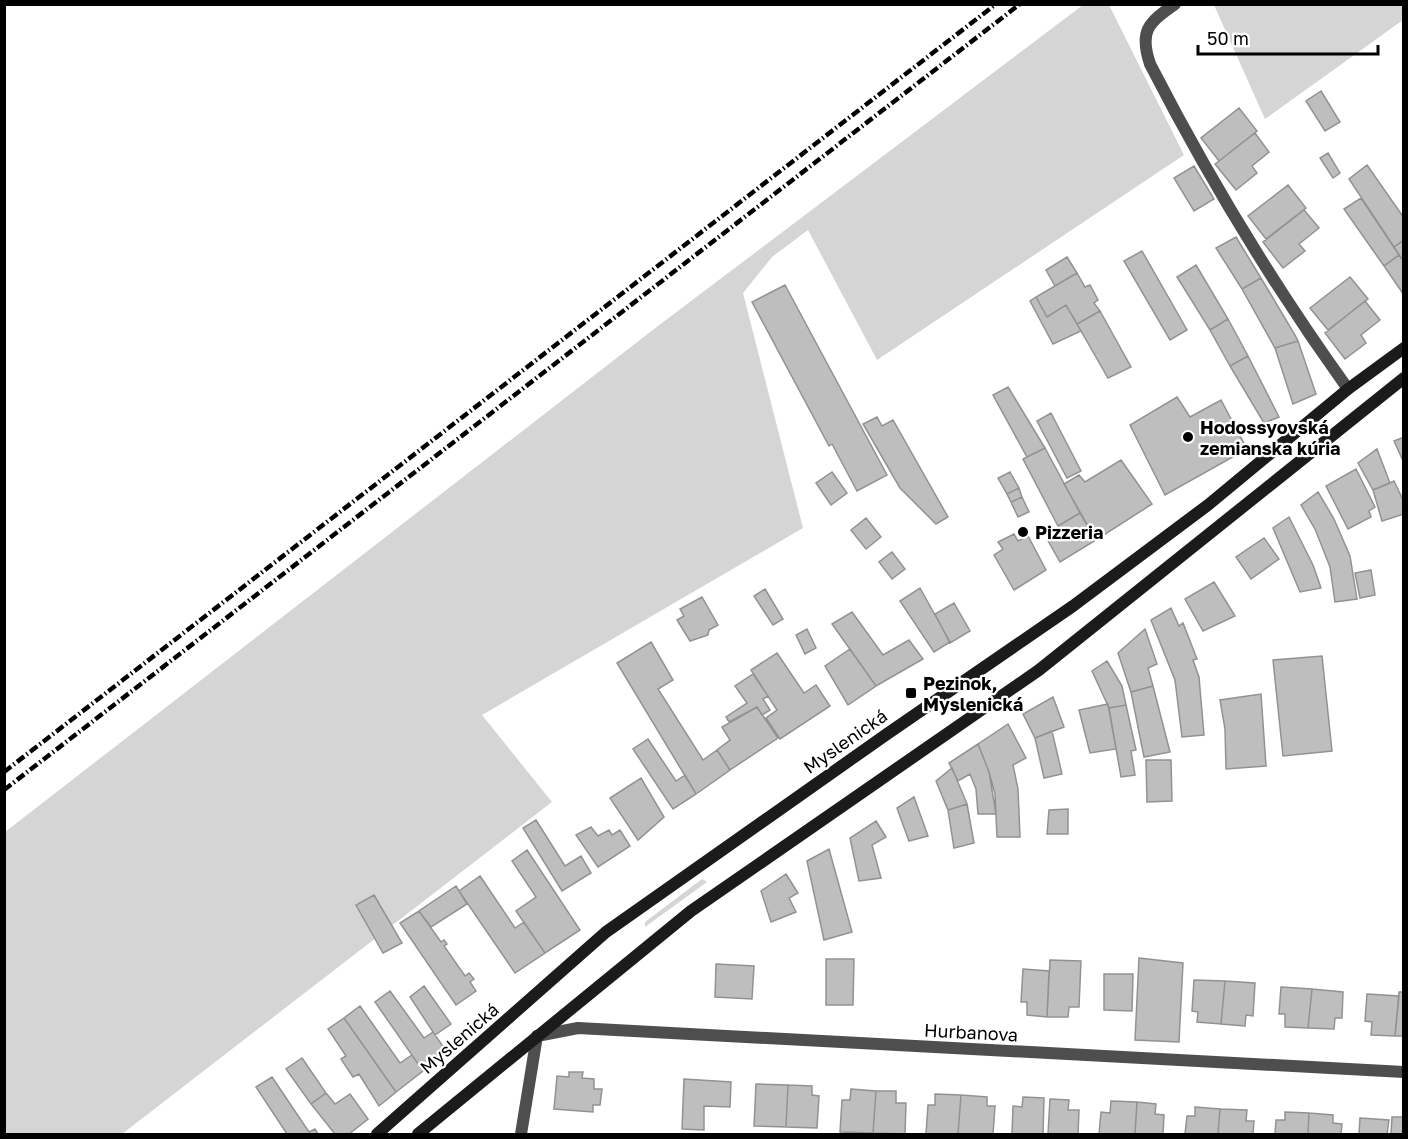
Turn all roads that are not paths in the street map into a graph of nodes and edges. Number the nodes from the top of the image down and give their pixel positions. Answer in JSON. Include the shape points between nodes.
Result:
{"nodes":[{"id":1,"x":1175,"y":4,"type":"edge"},
{"id":2,"x":1404,"y":348,"type":"edge"},
{"id":3,"x":1404,"y":378,"type":"edge"},
{"id":4,"x":1348,"y":389,"type":"junction"},
{"id":5,"x":537,"y":1036,"type":"junction"},
{"id":6,"x":1404,"y":1072,"type":"edge"},
{"id":7,"x":377,"y":1134,"type":"edge"},
{"id":8,"x":418,"y":1134,"type":"edge"},
{"id":9,"x":521,"y":1134,"type":"edge"}],
"edges":[{"from":1,"to":4,"type":"street","via":[[1149,25],[1145,34],[1150,64],[1194,150],[1235,218]]},
{"from":2,"to":4,"type":"main road","name":"Myslenická"},
{"from":3,"to":5,"type":"main road","via":[[1039,670],[691,911]]},
{"from":4,"to":7,"type":"main road","name":"Myslenická","via":[[1208,505],[1073,606],[606,932]]},
{"from":5,"to":6,"type":"street","name":"Hurbanova","via":[[578,1028]]},
{"from":5,"to":8,"type":"main road"},
{"from":5,"to":9,"type":"street"}]}
